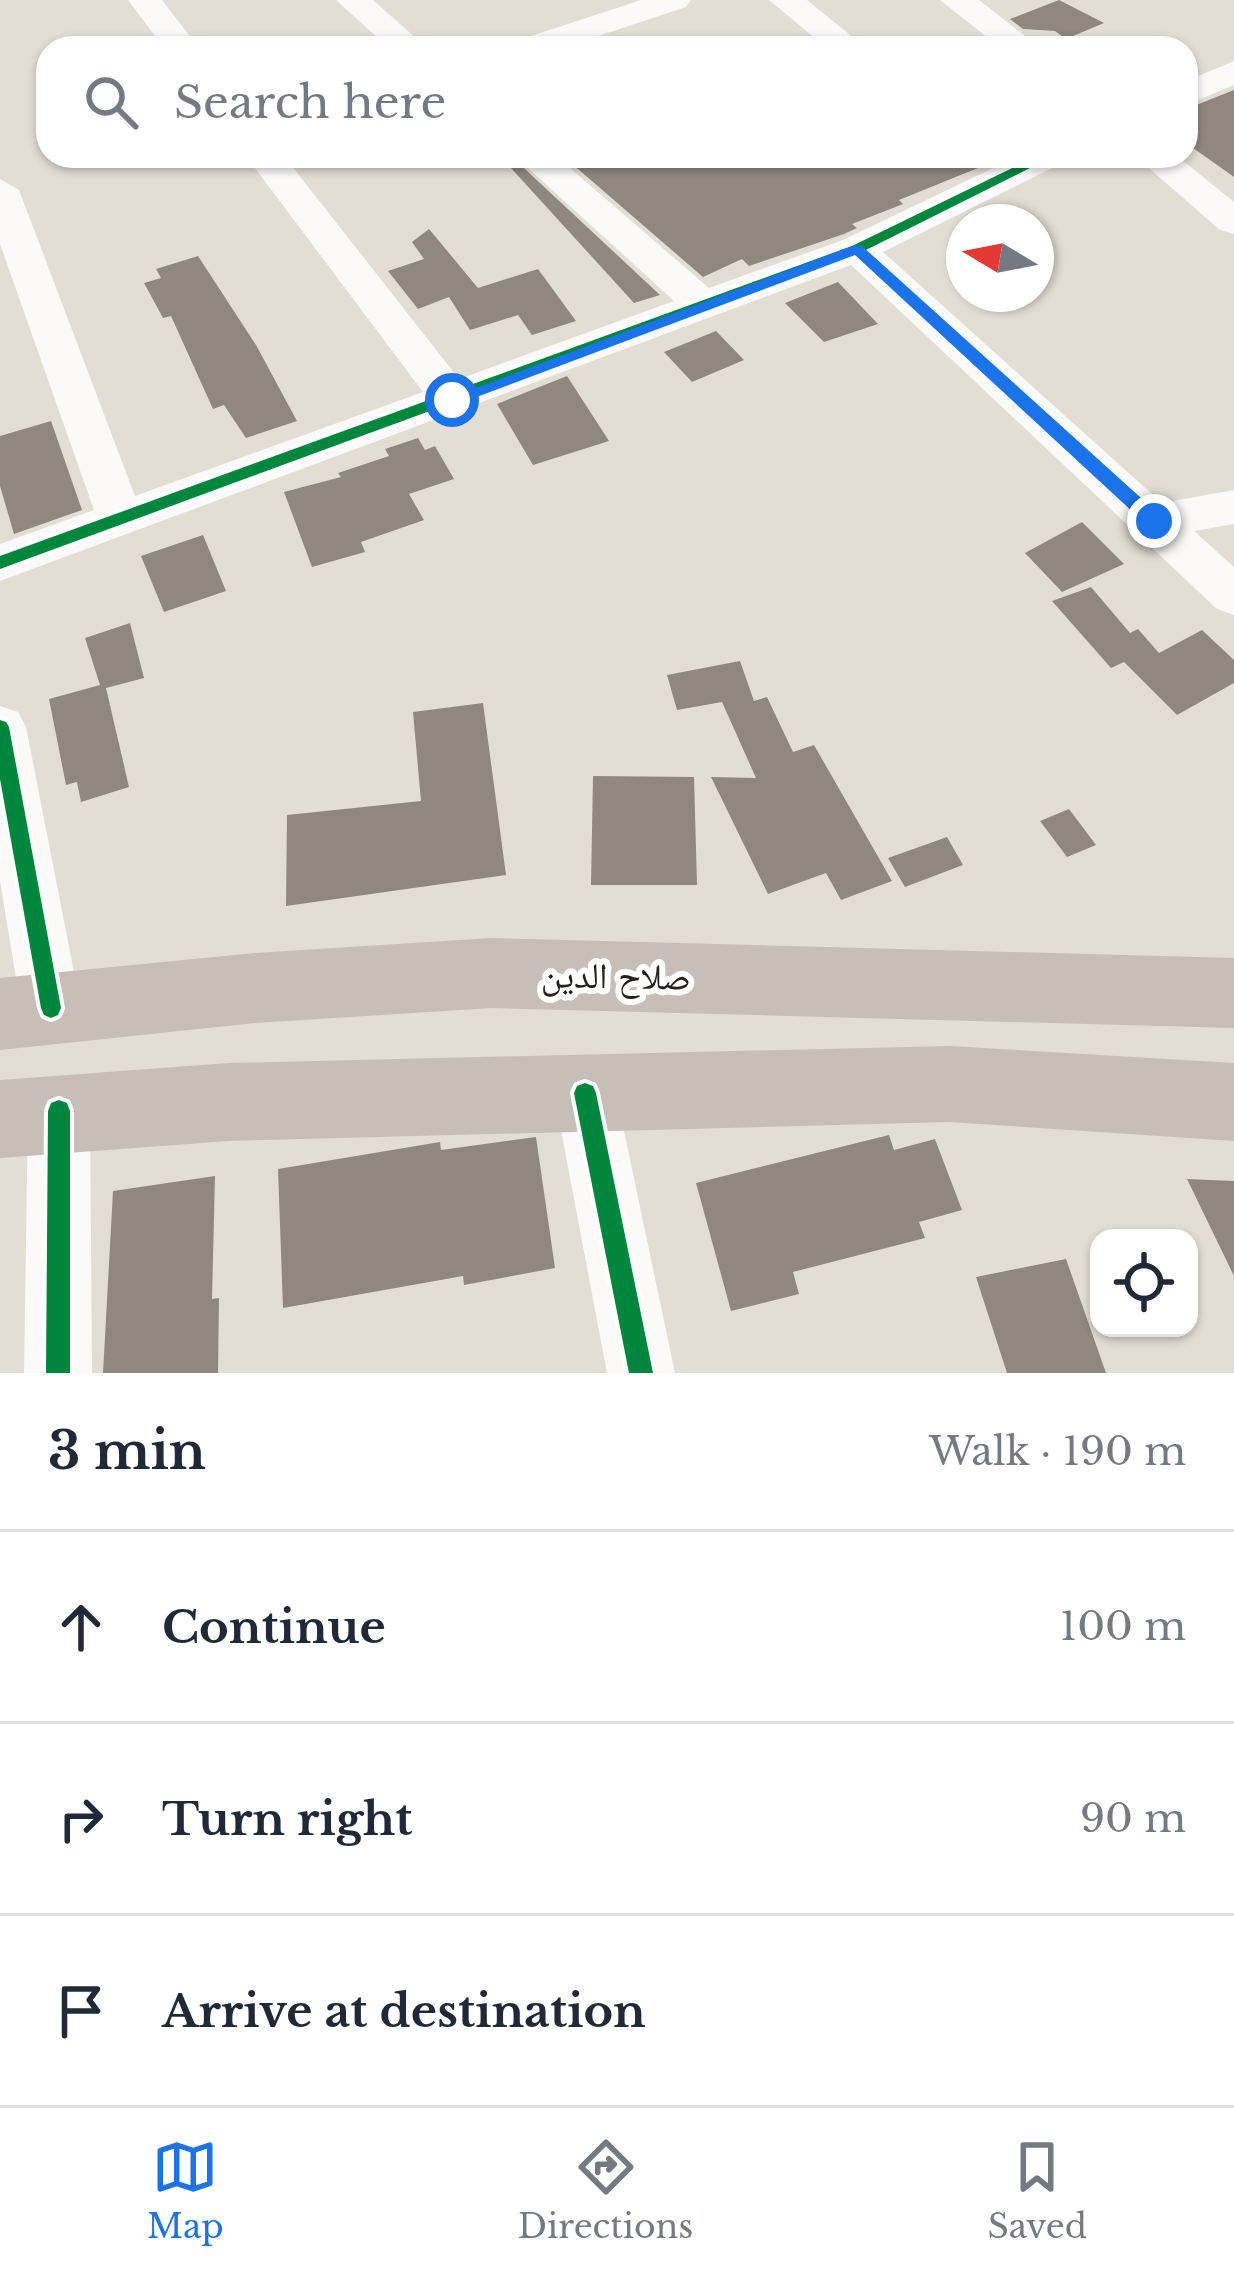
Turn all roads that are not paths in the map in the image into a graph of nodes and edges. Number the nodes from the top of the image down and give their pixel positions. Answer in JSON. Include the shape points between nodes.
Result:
{"nodes":[{"id":1,"x":145,"y":0,"type":"edge"},
{"id":2,"x":353,"y":0,"type":"edge"},
{"id":3,"x":674,"y":0,"type":"edge"},
{"id":4,"x":785,"y":0,"type":"edge"},
{"id":5,"x":957,"y":0,"type":"edge"},
{"id":6,"x":173,"y":36,"type":"edge"},
{"id":7,"x":396,"y":36,"type":"edge"},
{"id":8,"x":564,"y":36,"type":"edge"},
{"id":9,"x":833,"y":36,"type":"edge"},
{"id":10,"x":1007,"y":36,"type":"edge"},
{"id":11,"x":1234,"y":72,"type":"edge"},
{"id":12,"x":1198,"y":88,"type":"edge"},
{"id":13,"x":274,"y":168,"type":"edge"},
{"id":14,"x":548,"y":168,"type":"edge"},
{"id":15,"x":1003,"y":168,"type":"edge"},
{"id":16,"x":1169,"y":168,"type":"edge"},
{"id":17,"x":0,"y":190,"type":"edge"},
{"id":18,"x":1234,"y":222,"type":"edge"},
{"id":19,"x":857,"y":249,"type":"junction"},
{"id":20,"x":17,"y":277,"type":"edge"},
{"id":21,"x":702,"y":304,"type":"junction"},
{"id":22,"x":452,"y":400,"type":"junction"},
{"id":23,"x":1234,"y":506,"type":"edge"},
{"id":24,"x":121,"y":521,"type":"junction"},
{"id":25,"x":1154,"y":521,"type":"junction"},
{"id":26,"x":0,"y":563,"type":"edge"},
{"id":27,"x":1234,"y":596,"type":"edge"},
{"id":28,"x":0,"y":727,"type":"edge"},
{"id":29,"x":1234,"y":994,"type":"edge"},
{"id":30,"x":26,"y":1011,"type":"edge"},
{"id":31,"x":585,"y":1093,"type":"junction"},
{"id":32,"x":1234,"y":1102,"type":"edge"},
{"id":33,"x":29,"y":1115,"type":"edge"},
{"id":34,"x":58,"y":1373,"type":"edge"},
{"id":35,"x":641,"y":1373,"type":"edge"}],
"edges":[{"from":1,"to":6,"type":"street"},
{"from":2,"to":7,"type":"street"},
{"from":3,"to":8,"type":"street"},
{"from":4,"to":9,"type":"street"},
{"from":5,"to":10,"type":"street"},
{"from":11,"to":12,"type":"street"},
{"from":13,"to":22,"type":"street"},
{"from":14,"to":21,"type":"street"},
{"from":15,"to":19,"type":"street"},
{"from":16,"to":18,"type":"street"},
{"from":17,"to":20,"type":"street"},
{"from":19,"to":21,"type":"street"},
{"from":19,"to":25,"type":"street"},
{"from":20,"to":24,"type":"street"},
{"from":21,"to":22,"type":"street"},
{"from":22,"to":24,"type":"street"},
{"from":23,"to":25,"type":"street"},
{"from":24,"to":26,"type":"street"},
{"from":25,"to":27,"type":"street"},
{"from":28,"to":30,"type":"street"},
{"from":29,"to":30,"type":"highway","name":"صلاح الدين","via":[[492,974]]},
{"from":31,"to":32,"type":"highway","via":[[949,1084]]},
{"from":31,"to":33,"type":"highway"},
{"from":31,"to":35,"type":"street"},
{"from":33,"to":34,"type":"street"}]}
